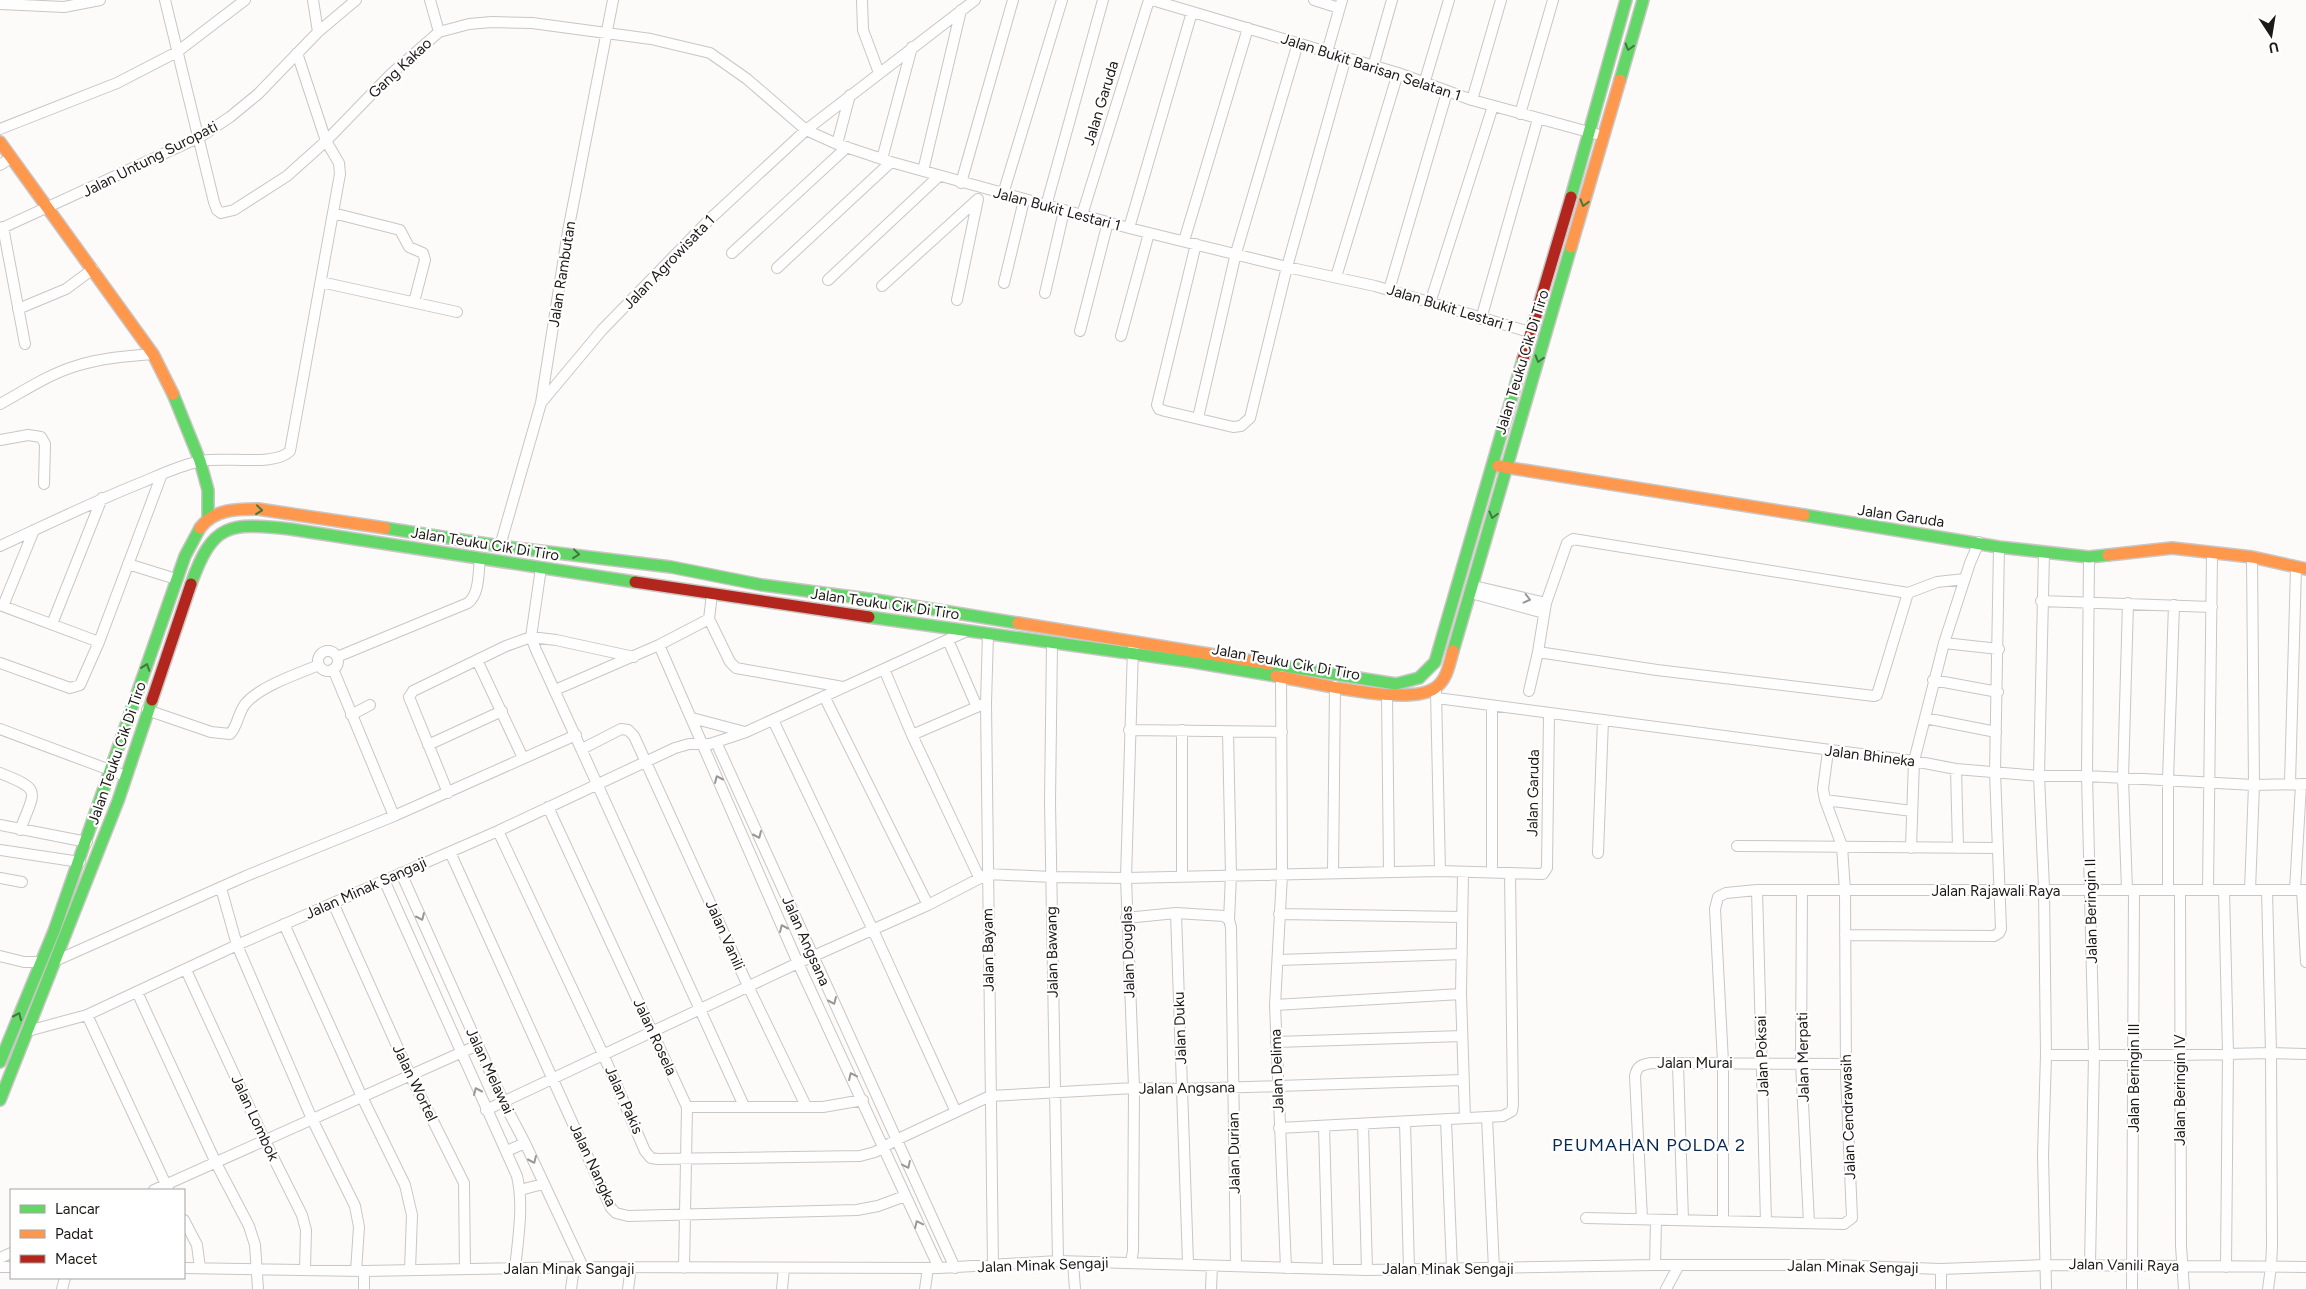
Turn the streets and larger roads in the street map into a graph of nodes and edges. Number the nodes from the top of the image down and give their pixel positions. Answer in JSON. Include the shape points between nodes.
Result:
{"nodes":[{"id":1,"x":100,"y":0,"type":"edge"},
{"id":2,"x":165,"y":0,"type":"edge"},
{"id":3,"x":245,"y":0,"type":"edge"},
{"id":4,"x":313,"y":0,"type":"edge"},
{"id":5,"x":356,"y":0,"type":"edge"},
{"id":6,"x":430,"y":0,"type":"edge"},
{"id":7,"x":614,"y":0,"type":"edge"},
{"id":8,"x":862,"y":0,"type":"edge"},
{"id":9,"x":975,"y":0,"type":"edge"},
{"id":10,"x":1013,"y":0,"type":"edge"},
{"id":11,"x":1062,"y":0,"type":"edge"},
{"id":12,"x":1103,"y":0,"type":"edge"},
{"id":13,"x":1150,"y":0,"type":"edge"},
{"id":14,"x":1314,"y":0,"type":"edge"},
{"id":15,"x":1392,"y":0,"type":"edge"},
{"id":16,"x":1449,"y":0,"type":"edge"},
{"id":17,"x":1502,"y":0,"type":"edge"},
{"id":18,"x":1554,"y":0,"type":"edge"},
{"id":19,"x":1626,"y":0,"type":"edge"},
{"id":20,"x":1643,"y":0,"type":"edge"},
{"id":21,"x":0,"y":4,"type":"edge"},
{"id":22,"x":1341,"y":4,"type":"edge"},
{"id":23,"x":961,"y":10,"type":"junction"},
{"id":24,"x":1192,"y":12,"type":"junction"},
{"id":25,"x":1248,"y":28,"type":"junction"},
{"id":26,"x":318,"y":32,"type":"junction"},
{"id":27,"x":439,"y":32,"type":"junction"},
{"id":28,"x":607,"y":33,"type":"junction"},
{"id":29,"x":1298,"y":43,"type":"junction"},
{"id":30,"x":912,"y":47,"type":"junction"},
{"id":31,"x":177,"y":52,"type":"junction"},
{"id":32,"x":1327,"y":52,"type":"junction"},
{"id":33,"x":297,"y":53,"type":"junction"},
{"id":34,"x":1346,"y":57,"type":"junction"},
{"id":35,"x":1373,"y":66,"type":"junction"},
{"id":36,"x":879,"y":73,"type":"junction"},
{"id":37,"x":1398,"y":74,"type":"junction"},
{"id":38,"x":1424,"y":84,"type":"junction"},
{"id":39,"x":1447,"y":92,"type":"junction"},
{"id":40,"x":850,"y":96,"type":"junction"},
{"id":41,"x":1472,"y":100,"type":"junction"},
{"id":42,"x":1492,"y":106,"type":"junction"},
{"id":43,"x":1520,"y":114,"type":"junction"},
{"id":44,"x":1538,"y":119,"type":"junction"},
{"id":45,"x":0,"y":128,"type":"edge"},
{"id":46,"x":806,"y":130,"type":"junction"},
{"id":47,"x":1590,"y":133,"type":"junction"},
{"id":48,"x":1604,"y":135,"type":"junction"},
{"id":49,"x":200,"y":137,"type":"junction"},
{"id":50,"x":326,"y":141,"type":"junction"},
{"id":51,"x":0,"y":142,"type":"edge"},
{"id":52,"x":842,"y":145,"type":"junction"},
{"id":53,"x":11,"y":158,"type":"junction"},
{"id":54,"x":887,"y":161,"type":"junction"},
{"id":55,"x":0,"y":165,"type":"edge"},
{"id":56,"x":923,"y":172,"type":"junction"},
{"id":57,"x":939,"y":176,"type":"junction"},
{"id":58,"x":961,"y":183,"type":"junction"},
{"id":59,"x":984,"y":189,"type":"junction"},
{"id":60,"x":1002,"y":194,"type":"junction"},
{"id":61,"x":978,"y":199,"type":"junction"},
{"id":62,"x":1024,"y":200,"type":"junction"},
{"id":63,"x":1046,"y":206,"type":"junction"},
{"id":64,"x":49,"y":208,"type":"junction"},
{"id":65,"x":1064,"y":211,"type":"junction"},
{"id":66,"x":333,"y":214,"type":"junction"},
{"id":67,"x":1082,"y":215,"type":"junction"},
{"id":68,"x":1108,"y":222,"type":"junction"},
{"id":69,"x":2,"y":228,"type":"edge"},
{"id":70,"x":1129,"y":228,"type":"junction"},
{"id":71,"x":1149,"y":232,"type":"junction"},
{"id":72,"x":1184,"y":241,"type":"junction"},
{"id":73,"x":1196,"y":244,"type":"junction"},
{"id":74,"x":732,"y":253,"type":"dead end"},
{"id":75,"x":1236,"y":253,"type":"junction"},
{"id":76,"x":1287,"y":267,"type":"junction"},
{"id":77,"x":776,"y":268,"type":"dead end"},
{"id":78,"x":93,"y":269,"type":"junction"},
{"id":79,"x":1336,"y":278,"type":"junction"},
{"id":80,"x":828,"y":280,"type":"dead end"},
{"id":81,"x":321,"y":282,"type":"junction"},
{"id":82,"x":1004,"y":283,"type":"dead end"},
{"id":83,"x":882,"y":286,"type":"dead end"},
{"id":84,"x":1389,"y":290,"type":"junction"},
{"id":85,"x":1045,"y":293,"type":"dead end"},
{"id":86,"x":957,"y":300,"type":"dead end"},
{"id":87,"x":414,"y":302,"type":"junction"},
{"id":88,"x":1430,"y":303,"type":"junction"},
{"id":89,"x":18,"y":309,"type":"junction"},
{"id":90,"x":457,"y":312,"type":"dead end"},
{"id":91,"x":1481,"y":318,"type":"junction"},
{"id":92,"x":1080,"y":331,"type":"dead end"},
{"id":93,"x":1533,"y":333,"type":"junction"},
{"id":94,"x":1121,"y":336,"type":"dead end"},
{"id":95,"x":25,"y":344,"type":"dead end"},
{"id":96,"x":153,"y":354,"type":"junction"},
{"id":97,"x":541,"y":402,"type":"junction"},
{"id":98,"x":0,"y":404,"type":"edge"},
{"id":99,"x":1198,"y":418,"type":"junction"},
{"id":100,"x":0,"y":440,"type":"edge"},
{"id":101,"x":200,"y":461,"type":"junction"},
{"id":102,"x":1492,"y":465,"type":"junction"},
{"id":103,"x":1506,"y":467,"type":"junction"},
{"id":104,"x":162,"y":474,"type":"junction"},
{"id":105,"x":44,"y":484,"type":"dead end"},
{"id":106,"x":208,"y":490,"type":"junction"},
{"id":107,"x":102,"y":498,"type":"junction"},
{"id":108,"x":226,"y":510,"type":"junction"},
{"id":109,"x":208,"y":518,"type":"junction"},
{"id":110,"x":388,"y":528,"type":"junction"},
{"id":111,"x":34,"y":530,"type":"junction"},
{"id":112,"x":428,"y":534,"type":"junction"},
{"id":113,"x":1979,"y":542,"type":"junction"},
{"id":114,"x":386,"y":544,"type":"junction"},
{"id":115,"x":0,"y":546,"type":"edge"},
{"id":116,"x":500,"y":546,"type":"junction"},
{"id":117,"x":1999,"y":547,"type":"junction"},
{"id":118,"x":425,"y":550,"type":"junction"},
{"id":119,"x":2044,"y":552,"type":"junction"},
{"id":120,"x":2212,"y":553,"type":"junction"},
{"id":121,"x":2089,"y":557,"type":"junction"},
{"id":122,"x":2252,"y":557,"type":"junction"},
{"id":123,"x":480,"y":559,"type":"junction"},
{"id":124,"x":128,"y":564,"type":"junction"},
{"id":125,"x":2301,"y":568,"type":"edge"},
{"id":126,"x":541,"y":570,"type":"junction"},
{"id":127,"x":1965,"y":579,"type":"junction"},
{"id":128,"x":176,"y":580,"type":"junction"},
{"id":129,"x":762,"y":585,"type":"junction"},
{"id":130,"x":1473,"y":589,"type":"junction"},
{"id":131,"x":1908,"y":593,"type":"junction"},
{"id":132,"x":712,"y":596,"type":"junction"},
{"id":133,"x":2041,"y":600,"type":"junction"},
{"id":134,"x":764,"y":602,"type":"junction"},
{"id":135,"x":2089,"y":603,"type":"junction"},
{"id":136,"x":2128,"y":603,"type":"junction"},
{"id":137,"x":2174,"y":605,"type":"junction"},
{"id":138,"x":1,"y":606,"type":"edge"},
{"id":139,"x":1545,"y":608,"type":"junction"},
{"id":140,"x":2212,"y":608,"type":"junction"},
{"id":141,"x":942,"y":611,"type":"junction"},
{"id":142,"x":709,"y":620,"type":"junction"},
{"id":143,"x":52,"y":624,"type":"junction"},
{"id":144,"x":940,"y":626,"type":"junction"},
{"id":145,"x":968,"y":631,"type":"junction"},
{"id":146,"x":988,"y":634,"type":"junction"},
{"id":147,"x":531,"y":637,"type":"junction"},
{"id":148,"x":948,"y":640,"type":"junction"},
{"id":149,"x":99,"y":642,"type":"junction"},
{"id":150,"x":1052,"y":643,"type":"junction"},
{"id":151,"x":1944,"y":643,"type":"junction"},
{"id":152,"x":659,"y":645,"type":"junction"},
{"id":153,"x":154,"y":646,"type":"junction"},
{"id":154,"x":1133,"y":648,"type":"junction"},
{"id":155,"x":1999,"y":649,"type":"junction"},
{"id":156,"x":169,"y":650,"type":"junction"},
{"id":157,"x":1538,"y":652,"type":"junction"},
{"id":158,"x":634,"y":656,"type":"junction"},
{"id":159,"x":337,"y":657,"type":"junction"},
{"id":160,"x":477,"y":660,"type":"junction"},
{"id":161,"x":0,"y":663,"type":"edge"},
{"id":162,"x":319,"y":665,"type":"junction"},
{"id":163,"x":333,"y":669,"type":"junction"},
{"id":164,"x":884,"y":670,"type":"junction"},
{"id":165,"x":1280,"y":671,"type":"junction"},
{"id":166,"x":1933,"y":680,"type":"junction"},
{"id":167,"x":1335,"y":686,"type":"junction"},
{"id":168,"x":844,"y":687,"type":"junction"},
{"id":169,"x":555,"y":690,"type":"junction"},
{"id":170,"x":1529,"y":691,"type":"dead end"},
{"id":171,"x":1998,"y":692,"type":"junction"},
{"id":172,"x":1387,"y":694,"type":"junction"},
{"id":173,"x":1436,"y":694,"type":"junction"},
{"id":174,"x":824,"y":696,"type":"junction"},
{"id":175,"x":370,"y":705,"type":"dead end"},
{"id":176,"x":982,"y":705,"type":"junction"},
{"id":177,"x":1492,"y":706,"type":"junction"},
{"id":178,"x":148,"y":710,"type":"junction"},
{"id":179,"x":502,"y":711,"type":"junction"},
{"id":180,"x":1549,"y":714,"type":"junction"},
{"id":181,"x":351,"y":715,"type":"junction"},
{"id":182,"x":692,"y":718,"type":"junction"},
{"id":183,"x":1925,"y":718,"type":"junction"},
{"id":184,"x":773,"y":720,"type":"junction"},
{"id":185,"x":1603,"y":720,"type":"junction"},
{"id":186,"x":0,"y":729,"type":"edge"},
{"id":187,"x":1129,"y":730,"type":"junction"},
{"id":188,"x":1182,"y":730,"type":"junction"},
{"id":189,"x":746,"y":732,"type":"junction"},
{"id":190,"x":1228,"y":732,"type":"junction"},
{"id":191,"x":1282,"y":732,"type":"junction"},
{"id":192,"x":1996,"y":732,"type":"junction"},
{"id":193,"x":912,"y":735,"type":"junction"},
{"id":194,"x":576,"y":736,"type":"junction"},
{"id":195,"x":716,"y":742,"type":"junction"},
{"id":196,"x":428,"y":745,"type":"junction"},
{"id":197,"x":703,"y":745,"type":"junction"},
{"id":198,"x":582,"y":749,"type":"junction"},
{"id":199,"x":1828,"y":751,"type":"junction"},
{"id":200,"x":523,"y":758,"type":"junction"},
{"id":201,"x":646,"y":761,"type":"junction"},
{"id":202,"x":1914,"y":761,"type":"junction"},
{"id":203,"x":1956,"y":769,"type":"junction"},
{"id":204,"x":109,"y":771,"type":"junction"},
{"id":205,"x":1995,"y":772,"type":"junction"},
{"id":206,"x":0,"y":774,"type":"edge"},
{"id":207,"x":126,"y":776,"type":"junction"},
{"id":208,"x":2039,"y":776,"type":"junction"},
{"id":209,"x":2087,"y":776,"type":"junction"},
{"id":210,"x":2123,"y":778,"type":"junction"},
{"id":211,"x":2168,"y":780,"type":"junction"},
{"id":212,"x":2210,"y":782,"type":"junction"},
{"id":213,"x":2290,"y":783,"type":"junction"},
{"id":214,"x":2304,"y":784,"type":"edge"},
{"id":215,"x":598,"y":785,"type":"junction"},
{"id":216,"x":2254,"y":785,"type":"junction"},
{"id":217,"x":448,"y":793,"type":"junction"},
{"id":218,"x":1825,"y":800,"type":"junction"},
{"id":219,"x":548,"y":807,"type":"junction"},
{"id":220,"x":1912,"y":811,"type":"junction"},
{"id":221,"x":394,"y":816,"type":"junction"},
{"id":222,"x":0,"y":826,"type":"edge"},
{"id":223,"x":20,"y":830,"type":"junction"},
{"id":224,"x":498,"y":831,"type":"junction"},
{"id":225,"x":87,"y":842,"type":"junction"},
{"id":226,"x":1737,"y":846,"type":"dead end"},
{"id":227,"x":1842,"y":846,"type":"junction"},
{"id":228,"x":1911,"y":848,"type":"junction"},
{"id":229,"x":1958,"y":848,"type":"junction"},
{"id":230,"x":1998,"y":848,"type":"junction"},
{"id":231,"x":0,"y":850,"type":"edge"},
{"id":232,"x":450,"y":852,"type":"junction"},
{"id":233,"x":1598,"y":853,"type":"dead end"},
{"id":234,"x":80,"y":862,"type":"junction"},
{"id":235,"x":1440,"y":871,"type":"junction"},
{"id":236,"x":1333,"y":872,"type":"junction"},
{"id":237,"x":1389,"y":872,"type":"junction"},
{"id":238,"x":1463,"y":872,"type":"junction"},
{"id":239,"x":1492,"y":872,"type":"junction"},
{"id":240,"x":401,"y":873,"type":"junction"},
{"id":241,"x":1510,"y":873,"type":"junction"},
{"id":242,"x":983,"y":875,"type":"junction"},
{"id":243,"x":1231,"y":875,"type":"junction"},
{"id":244,"x":1282,"y":875,"type":"junction"},
{"id":245,"x":1182,"y":876,"type":"junction"},
{"id":246,"x":1051,"y":878,"type":"junction"},
{"id":247,"x":1126,"y":878,"type":"junction"},
{"id":248,"x":2,"y":879,"type":"edge"},
{"id":249,"x":384,"y":880,"type":"junction"},
{"id":250,"x":22,"y":882,"type":"dead end"},
{"id":251,"x":221,"y":888,"type":"junction"},
{"id":252,"x":0,"y":890,"type":"edge"},
{"id":253,"x":1757,"y":890,"type":"junction"},
{"id":254,"x":1802,"y":890,"type":"junction"},
{"id":255,"x":2000,"y":890,"type":"junction"},
{"id":256,"x":2044,"y":890,"type":"junction"},
{"id":257,"x":2130,"y":890,"type":"junction"},
{"id":258,"x":2168,"y":890,"type":"junction"},
{"id":259,"x":2180,"y":890,"type":"junction"},
{"id":260,"x":2208,"y":890,"type":"junction"},
{"id":261,"x":2224,"y":890,"type":"junction"},
{"id":262,"x":2250,"y":890,"type":"junction"},
{"id":263,"x":2267,"y":890,"type":"junction"},
{"id":264,"x":2301,"y":890,"type":"edge"},
{"id":265,"x":1845,"y":891,"type":"junction"},
{"id":266,"x":2090,"y":891,"type":"junction"},
{"id":267,"x":333,"y":903,"type":"junction"},
{"id":268,"x":928,"y":905,"type":"junction"},
{"id":269,"x":1176,"y":913,"type":"junction"},
{"id":270,"x":1279,"y":914,"type":"junction"},
{"id":271,"x":1462,"y":917,"type":"junction"},
{"id":272,"x":1126,"y":918,"type":"junction"},
{"id":273,"x":1228,"y":920,"type":"junction"},
{"id":274,"x":284,"y":924,"type":"junction"},
{"id":275,"x":873,"y":930,"type":"junction"},
{"id":276,"x":1845,"y":935,"type":"junction"},
{"id":277,"x":237,"y":945,"type":"junction"},
{"id":278,"x":1462,"y":954,"type":"junction"},
{"id":279,"x":0,"y":956,"type":"edge"},
{"id":280,"x":813,"y":956,"type":"junction"},
{"id":281,"x":1278,"y":960,"type":"junction"},
{"id":282,"x":55,"y":961,"type":"junction"},
{"id":283,"x":41,"y":962,"type":"junction"},
{"id":284,"x":2306,"y":962,"type":"edge"},
{"id":285,"x":798,"y":963,"type":"junction"},
{"id":286,"x":186,"y":970,"type":"junction"},
{"id":287,"x":748,"y":986,"type":"junction"},
{"id":288,"x":137,"y":992,"type":"junction"},
{"id":289,"x":1461,"y":994,"type":"junction"},
{"id":290,"x":1275,"y":1005,"type":"junction"},
{"id":291,"x":700,"y":1010,"type":"junction"},
{"id":292,"x":87,"y":1015,"type":"junction"},
{"id":293,"x":28,"y":1031,"type":"junction"},
{"id":294,"x":652,"y":1032,"type":"junction"},
{"id":295,"x":1462,"y":1036,"type":"junction"},
{"id":296,"x":1276,"y":1042,"type":"junction"},
{"id":297,"x":478,"y":1045,"type":"junction"},
{"id":298,"x":2271,"y":1052,"type":"junction"},
{"id":299,"x":460,"y":1053,"type":"junction"},
{"id":300,"x":2228,"y":1053,"type":"junction"},
{"id":301,"x":603,"y":1054,"type":"junction"},
{"id":302,"x":2094,"y":1054,"type":"junction"},
{"id":303,"x":2306,"y":1054,"type":"edge"},
{"id":304,"x":2046,"y":1055,"type":"junction"},
{"id":305,"x":2134,"y":1055,"type":"junction"},
{"id":306,"x":2180,"y":1056,"type":"junction"},
{"id":307,"x":0,"y":1062,"type":"edge"},
{"id":308,"x":1723,"y":1062,"type":"junction"},
{"id":309,"x":1802,"y":1063,"type":"junction"},
{"id":310,"x":1678,"y":1064,"type":"junction"},
{"id":311,"x":1763,"y":1064,"type":"junction"},
{"id":312,"x":1846,"y":1064,"type":"junction"},
{"id":313,"x":410,"y":1076,"type":"junction"},
{"id":314,"x":553,"y":1078,"type":"junction"},
{"id":315,"x":1463,"y":1080,"type":"junction"},
{"id":316,"x":1278,"y":1086,"type":"junction"},
{"id":317,"x":1233,"y":1087,"type":"junction"},
{"id":318,"x":1134,"y":1088,"type":"junction"},
{"id":319,"x":1183,"y":1089,"type":"junction"},
{"id":320,"x":1055,"y":1093,"type":"junction"},
{"id":321,"x":990,"y":1096,"type":"junction"},
{"id":322,"x":362,"y":1097,"type":"junction"},
{"id":323,"x":0,"y":1100,"type":"edge"},
{"id":324,"x":863,"y":1100,"type":"junction"},
{"id":325,"x":503,"y":1101,"type":"junction"},
{"id":326,"x":744,"y":1106,"type":"junction"},
{"id":327,"x":806,"y":1106,"type":"junction"},
{"id":328,"x":687,"y":1107,"type":"junction"},
{"id":329,"x":486,"y":1110,"type":"junction"},
{"id":330,"x":956,"y":1112,"type":"junction"},
{"id":331,"x":1487,"y":1117,"type":"junction"},
{"id":332,"x":1464,"y":1118,"type":"junction"},
{"id":333,"x":312,"y":1119,"type":"junction"},
{"id":334,"x":1446,"y":1120,"type":"junction"},
{"id":335,"x":1405,"y":1122,"type":"junction"},
{"id":336,"x":1364,"y":1124,"type":"junction"},
{"id":337,"x":1324,"y":1127,"type":"junction"},
{"id":338,"x":1279,"y":1128,"type":"junction"},
{"id":339,"x":896,"y":1140,"type":"junction"},
{"id":340,"x":265,"y":1141,"type":"junction"},
{"id":341,"x":525,"y":1143,"type":"junction"},
{"id":342,"x":883,"y":1148,"type":"junction"},
{"id":343,"x":507,"y":1151,"type":"junction"},
{"id":344,"x":686,"y":1158,"type":"junction"},
{"id":345,"x":216,"y":1163,"type":"junction"},
{"id":346,"x":543,"y":1184,"type":"junction"},
{"id":347,"x":167,"y":1188,"type":"edge"},
{"id":348,"x":520,"y":1190,"type":"junction"},
{"id":349,"x":906,"y":1196,"type":"junction"},
{"id":350,"x":684,"y":1214,"type":"junction"},
{"id":351,"x":1586,"y":1218,"type":"dead end"},
{"id":352,"x":1642,"y":1219,"type":"junction"},
{"id":353,"x":1656,"y":1220,"type":"junction"},
{"id":354,"x":1683,"y":1220,"type":"junction"},
{"id":355,"x":1723,"y":1221,"type":"junction"},
{"id":356,"x":185,"y":1222,"type":"edge"},
{"id":357,"x":1766,"y":1222,"type":"junction"},
{"id":358,"x":1809,"y":1223,"type":"junction"},
{"id":359,"x":1058,"y":1261,"type":"junction"},
{"id":360,"x":1131,"y":1262,"type":"junction"},
{"id":361,"x":1073,"y":1263,"type":"junction"},
{"id":362,"x":1188,"y":1263,"type":"junction"},
{"id":363,"x":1236,"y":1265,"type":"junction"},
{"id":364,"x":1655,"y":1265,"type":"junction"},
{"id":365,"x":2045,"y":1265,"type":"junction"},
{"id":366,"x":2090,"y":1265,"type":"junction"},
{"id":367,"x":2133,"y":1265,"type":"junction"},
{"id":368,"x":993,"y":1266,"type":"junction"},
{"id":369,"x":1212,"y":1266,"type":"junction"},
{"id":370,"x":1679,"y":1266,"type":"junction"},
{"id":371,"x":2183,"y":1266,"type":"junction"},
{"id":372,"x":2226,"y":1267,"type":"junction"},
{"id":373,"x":2272,"y":1267,"type":"junction"},
{"id":374,"x":2306,"y":1267,"type":"edge"},
{"id":375,"x":185,"y":1268,"type":"edge"},
{"id":376,"x":200,"y":1268,"type":"junction"},
{"id":377,"x":257,"y":1268,"type":"junction"},
{"id":378,"x":578,"y":1268,"type":"junction"},
{"id":379,"x":631,"y":1268,"type":"junction"},
{"id":380,"x":684,"y":1268,"type":"junction"},
{"id":381,"x":784,"y":1268,"type":"junction"},
{"id":382,"x":928,"y":1268,"type":"junction"},
{"id":383,"x":939,"y":1268,"type":"junction"},
{"id":384,"x":954,"y":1268,"type":"junction"},
{"id":385,"x":1286,"y":1268,"type":"junction"},
{"id":386,"x":1328,"y":1268,"type":"junction"},
{"id":387,"x":1452,"y":1268,"type":"junction"},
{"id":388,"x":305,"y":1269,"type":"junction"},
{"id":389,"x":465,"y":1269,"type":"junction"},
{"id":390,"x":515,"y":1269,"type":"junction"},
{"id":391,"x":1409,"y":1269,"type":"junction"},
{"id":392,"x":1494,"y":1269,"type":"junction"},
{"id":393,"x":1942,"y":1269,"type":"junction"},
{"id":394,"x":410,"y":1270,"type":"junction"},
{"id":395,"x":1367,"y":1270,"type":"junction"},
{"id":396,"x":360,"y":1271,"type":"junction"},
{"id":397,"x":258,"y":1289,"type":"edge"},
{"id":398,"x":364,"y":1289,"type":"edge"},
{"id":399,"x":571,"y":1289,"type":"edge"},
{"id":400,"x":628,"y":1289,"type":"edge"},
{"id":401,"x":782,"y":1289,"type":"edge"},
{"id":402,"x":925,"y":1289,"type":"edge"},
{"id":403,"x":1075,"y":1289,"type":"edge"},
{"id":404,"x":1211,"y":1289,"type":"edge"},
{"id":405,"x":1666,"y":1289,"type":"edge"},
{"id":406,"x":1941,"y":1289,"type":"edge"},
{"id":407,"x":2046,"y":1289,"type":"edge"},
{"id":408,"x":2132,"y":1289,"type":"edge"},
{"id":409,"x":2184,"y":1289,"type":"edge"},
{"id":410,"x":2268,"y":1289,"type":"edge"}],
"edges":[{"from":1,"to":21,"type":"street","via":[[64,7]]},
{"from":2,"to":31,"type":"street"},
{"from":3,"to":31,"type":"street"},
{"from":4,"to":26,"type":"street"},
{"from":5,"to":26,"type":"street","name":"Jalan Untung Suropati"},
{"from":6,"to":27,"type":"street"},
{"from":7,"to":28,"type":"street","name":"Jalan Rambutan"},
{"from":8,"to":36,"type":"street","via":[[863,30]]},
{"from":9,"to":23,"type":"street","name":"Jalan Agrowisata 1"},
{"from":10,"to":58,"type":"street"},
{"from":11,"to":60,"type":"street"},
{"from":12,"to":63,"type":"street"},
{"from":13,"to":24,"type":"street","name":"Jalan Bukit Barisan Selatan 1"},
{"from":13,"to":67,"type":"street","name":"Jalan Garuda"},
{"from":14,"to":22,"type":"street"},
{"from":15,"to":35,"type":"street"},
{"from":16,"to":38,"type":"street"},
{"from":17,"to":41,"type":"street"},
{"from":18,"to":43,"type":"street"},
{"from":19,"to":47,"type":"street","name":"Jalan Teuku Cik Di Tiro"},
{"from":20,"to":48,"type":"street","name":"Jalan Teuku Cik Di Tiro","one_way":true},
{"from":22,"to":32,"type":"street"},
{"from":23,"to":30,"type":"street","name":"Jalan Agrowisata 1"},
{"from":23,"to":56,"type":"street"},
{"from":24,"to":25,"type":"street","name":"Jalan Bukit Barisan Selatan 1"},
{"from":24,"to":70,"type":"street"},
{"from":25,"to":29,"type":"street","name":"Jalan Bukit Barisan Selatan 1"},
{"from":25,"to":72,"type":"street"},
{"from":26,"to":33,"type":"street","name":"Jalan Untung Suropati"},
{"from":27,"to":28,"type":"street","name":"Gang Kakao","via":[[492,22],[532,23]]},
{"from":27,"to":50,"type":"street","name":"Gang Kakao","via":[[391,74]]},
{"from":28,"to":46,"type":"street","name":"Jalan Bukit Lestari 1","via":[[710,53],[747,79]]},
{"from":28,"to":97,"type":"street","name":"Jalan Rambutan","via":[[568,231]]},
{"from":29,"to":32,"type":"street","name":"Jalan Bukit Barisan Selatan 1"},
{"from":29,"to":75,"type":"street"},
{"from":30,"to":36,"type":"street","name":"Jalan Agrowisata 1"},
{"from":30,"to":54,"type":"street"},
{"from":31,"to":45,"type":"street","via":[[118,83]]},
{"from":31,"to":49,"type":"street"},
{"from":32,"to":34,"type":"street","name":"Jalan Bukit Barisan Selatan 1"},
{"from":33,"to":49,"type":"street","name":"Jalan Untung Suropati","via":[[258,94]]},
{"from":33,"to":50,"type":"street"},
{"from":34,"to":35,"type":"street","name":"Jalan Bukit Barisan Selatan 1"},
{"from":34,"to":76,"type":"street"},
{"from":35,"to":37,"type":"street","name":"Jalan Bukit Barisan Selatan 1"},
{"from":36,"to":40,"type":"street","name":"Jalan Agrowisata 1"},
{"from":37,"to":38,"type":"street","name":"Jalan Bukit Barisan Selatan 1"},
{"from":37,"to":79,"type":"street"},
{"from":38,"to":39,"type":"street","name":"Jalan Bukit Barisan Selatan 1"},
{"from":39,"to":41,"type":"street","name":"Jalan Bukit Barisan Selatan 1"},
{"from":39,"to":84,"type":"street"},
{"from":40,"to":46,"type":"street","name":"Jalan Agrowisata 1"},
{"from":40,"to":52,"type":"street"},
{"from":41,"to":42,"type":"street","name":"Jalan Bukit Barisan Selatan 1"},
{"from":42,"to":43,"type":"street","name":"Jalan Bukit Barisan Selatan 1"},
{"from":42,"to":88,"type":"street"},
{"from":43,"to":44,"type":"street","name":"Jalan Bukit Barisan Selatan 1"},
{"from":44,"to":47,"type":"street","name":"Jalan Bukit Barisan Selatan 1"},
{"from":44,"to":91,"type":"street"},
{"from":46,"to":52,"type":"street","name":"Jalan Bukit Lestari 1"},
{"from":46,"to":97,"type":"street","name":"Jalan Agrowisata 1","via":[[704,225],[602,330]]},
{"from":47,"to":48,"type":"street","name":"Jalan Bukit Barisan Selatan 1"},
{"from":47,"to":93,"type":"street","name":"Jalan Teuku Cik Di Tiro"},
{"from":48,"to":103,"type":"street","name":"Jalan Teuku Cik Di Tiro","one_way":true},
{"from":49,"to":50,"type":"street","name":"Gang Kakao","via":[[214,202],[221,213],[234,210],[287,176]]},
{"from":49,"to":64,"type":"street","name":"Jalan Untung Suropati"},
{"from":50,"to":66,"type":"street","via":[[339,163]]},
{"from":51,"to":53,"type":"street"},
{"from":52,"to":54,"type":"street","name":"Jalan Bukit Lestari 1"},
{"from":52,"to":74,"type":"street"},
{"from":53,"to":55,"type":"street"},
{"from":53,"to":64,"type":"street"},
{"from":54,"to":56,"type":"street","name":"Jalan Bukit Lestari 1"},
{"from":54,"to":77,"type":"street"},
{"from":56,"to":57,"type":"street","name":"Jalan Bukit Lestari 1"},
{"from":57,"to":58,"type":"street","name":"Jalan Bukit Lestari 1"},
{"from":57,"to":80,"type":"street"},
{"from":58,"to":59,"type":"street","name":"Jalan Bukit Lestari 1"},
{"from":59,"to":60,"type":"street","name":"Jalan Bukit Lestari 1"},
{"from":59,"to":61,"type":"street"},
{"from":60,"to":62,"type":"street","name":"Jalan Bukit Lestari 1"},
{"from":61,"to":83,"type":"street"},
{"from":61,"to":86,"type":"street"},
{"from":62,"to":63,"type":"street","name":"Jalan Bukit Lestari 1"},
{"from":62,"to":82,"type":"street"},
{"from":63,"to":65,"type":"street","name":"Jalan Bukit Lestari 1"},
{"from":64,"to":69,"type":"street","name":"Jalan Untung Suropati"},
{"from":64,"to":78,"type":"street"},
{"from":65,"to":67,"type":"street","name":"Jalan Bukit Lestari 1"},
{"from":65,"to":85,"type":"street"},
{"from":66,"to":81,"type":"street"},
{"from":66,"to":87,"type":"street","via":[[400,230],[409,247],[423,254],[425,260]]},
{"from":67,"to":68,"type":"street","name":"Jalan Bukit Lestari 1"},
{"from":68,"to":70,"type":"street","name":"Jalan Bukit Lestari 1"},
{"from":68,"to":92,"type":"street"},
{"from":69,"to":89,"type":"street"},
{"from":70,"to":71,"type":"street","name":"Jalan Bukit Lestari 1"},
{"from":71,"to":72,"type":"street","name":"Jalan Bukit Lestari 1"},
{"from":71,"to":94,"type":"street"},
{"from":72,"to":73,"type":"street","name":"Jalan Bukit Lestari 1"},
{"from":73,"to":75,"type":"street","name":"Jalan Bukit Lestari 1"},
{"from":73,"to":99,"type":"street","via":[[1156,402],[1159,409]]},
{"from":75,"to":76,"type":"street","name":"Jalan Bukit Lestari 1"},
{"from":75,"to":99,"type":"street"},
{"from":76,"to":79,"type":"street","name":"Jalan Bukit Lestari 1"},
{"from":76,"to":99,"type":"street","via":[[1250,418],[1241,426],[1233,427]]},
{"from":78,"to":89,"type":"street","via":[[66,289]]},
{"from":78,"to":96,"type":"street"},
{"from":79,"to":84,"type":"street","name":"Jalan Bukit Lestari 1"},
{"from":81,"to":87,"type":"street"},
{"from":81,"to":101,"type":"street","via":[[290,451],[271,459]]},
{"from":84,"to":88,"type":"street","name":"Jalan Bukit Lestari 1"},
{"from":87,"to":90,"type":"street"},
{"from":88,"to":91,"type":"street","name":"Jalan Bukit Lestari 1"},
{"from":89,"to":95,"type":"street"},
{"from":91,"to":93,"type":"street","name":"Jalan Bukit Lestari 1"},
{"from":93,"to":102,"type":"street","name":"Jalan Teuku Cik Di Tiro"},
{"from":96,"to":98,"type":"street","via":[[75,366]]},
{"from":96,"to":101,"type":"street","via":[[176,400]]},
{"from":97,"to":116,"type":"street","name":"Jalan Rambutan"},
{"from":100,"to":105,"type":"street","via":[[28,435],[41,437],[45,444]]},
{"from":101,"to":104,"type":"street"},
{"from":101,"to":106,"type":"street"},
{"from":102,"to":103,"type":"street","name":"Jalan Garuda"},
{"from":102,"to":165,"type":"street","name":"Jalan Teuku Cik Di Tiro","via":[[1435,662],[1427,675],[1412,683],[1396,684]]},
{"from":103,"to":113,"type":"street","name":"Jalan Garuda"},
{"from":103,"to":130,"type":"street","name":"Jalan Teuku Cik Di Tiro","one_way":true},
{"from":104,"to":107,"type":"street"},
{"from":104,"to":124,"type":"street"},
{"from":106,"to":108,"type":"street"},
{"from":106,"to":109,"type":"street"},
{"from":107,"to":111,"type":"street"},
{"from":107,"to":143,"type":"street"},
{"from":108,"to":109,"type":"street","name":"Jalan Teuku Cik Di Tiro"},
{"from":108,"to":110,"type":"street","name":"Jalan Teuku Cik Di Tiro","one_way":true,"via":[[258,509]]},
{"from":109,"to":128,"type":"street","name":"Jalan Teuku Cik Di Tiro","via":[[193,537]]},
{"from":110,"to":112,"type":"street","name":"Jalan Teuku Cik Di Tiro"},
{"from":110,"to":114,"type":"street","via":[[393,530],[395,537]]},
{"from":111,"to":115,"type":"street"},
{"from":111,"to":138,"type":"street"},
{"from":112,"to":116,"type":"street","name":"Jalan Teuku Cik Di Tiro"},
{"from":112,"to":118,"type":"street","via":[[419,541],[419,546]]},
{"from":113,"to":117,"type":"street","name":"Jalan Garuda"},
{"from":113,"to":127,"type":"street"},
{"from":114,"to":118,"type":"street","name":"Jalan Teuku Cik Di Tiro"},
{"from":114,"to":156,"type":"street","name":"Jalan Teuku Cik Di Tiro","via":[[282,528],[249,525],[228,529],[213,539],[197,568]]},
{"from":116,"to":129,"type":"street","name":"Jalan Teuku Cik Di Tiro","one_way":true,"via":[[653,564]]},
{"from":117,"to":119,"type":"street","name":"Jalan Garuda"},
{"from":117,"to":155,"type":"street"},
{"from":118,"to":123,"type":"street","name":"Jalan Teuku Cik Di Tiro"},
{"from":119,"to":121,"type":"street","name":"Jalan Garuda"},
{"from":119,"to":133,"type":"street"},
{"from":120,"to":121,"type":"street","name":"Jalan Garuda","via":[[2172,548]]},
{"from":120,"to":122,"type":"street","name":"Jalan Garuda"},
{"from":120,"to":140,"type":"street"},
{"from":121,"to":135,"type":"street","name":"Jalan Beringin II"},
{"from":122,"to":125,"type":"street","name":"Jalan Garuda"},
{"from":122,"to":216,"type":"street"},
{"from":123,"to":126,"type":"street","name":"Jalan Teuku Cik Di Tiro"},
{"from":123,"to":159,"type":"street","via":[[476,592],[468,603]]},
{"from":124,"to":128,"type":"street"},
{"from":124,"to":149,"type":"street"},
{"from":125,"to":213,"type":"street"},
{"from":126,"to":132,"type":"street","name":"Jalan Teuku Cik Di Tiro"},
{"from":126,"to":147,"type":"street"},
{"from":127,"to":131,"type":"street","via":[[1937,582]]},
{"from":127,"to":151,"type":"street"},
{"from":128,"to":153,"type":"street","name":"Jalan Teuku Cik Di Tiro"},
{"from":129,"to":134,"type":"street"},
{"from":129,"to":141,"type":"street","name":"Jalan Teuku Cik Di Tiro"},
{"from":130,"to":139,"type":"street"},
{"from":130,"to":173,"type":"street","name":"Jalan Teuku Cik Di Tiro","via":[[1447,673]]},
{"from":131,"to":139,"type":"street","via":[[1579,539],[1567,543]]},
{"from":131,"to":157,"type":"street","via":[[1878,695],[1874,696]]},
{"from":132,"to":134,"type":"street","name":"Jalan Teuku Cik Di Tiro"},
{"from":132,"to":142,"type":"street"},
{"from":133,"to":135,"type":"street"},
{"from":133,"to":208,"type":"street"},
{"from":134,"to":144,"type":"street","name":"Jalan Teuku Cik Di Tiro"},
{"from":135,"to":136,"type":"street"},
{"from":135,"to":209,"type":"street","name":"Jalan Beringin II"},
{"from":136,"to":137,"type":"street"},
{"from":136,"to":210,"type":"street","name":"Jalan Beringin III"},
{"from":137,"to":140,"type":"street"},
{"from":137,"to":211,"type":"street"},
{"from":138,"to":143,"type":"street"},
{"from":139,"to":157,"type":"street"},
{"from":140,"to":212,"type":"street"},
{"from":141,"to":144,"type":"street"},
{"from":141,"to":154,"type":"street","name":"Jalan Teuku Cik Di Tiro"},
{"from":142,"to":152,"type":"street"},
{"from":142,"to":168,"type":"street","via":[[736,668]]},
{"from":143,"to":149,"type":"street"},
{"from":144,"to":145,"type":"street","name":"Jalan Teuku Cik Di Tiro"},
{"from":145,"to":146,"type":"street","name":"Jalan Teuku Cik Di Tiro"},
{"from":145,"to":148,"type":"street","name":"Jalan Minak Sangaji"},
{"from":146,"to":150,"type":"street","name":"Jalan Teuku Cik Di Tiro"},
{"from":146,"to":176,"type":"street","name":"Jalan Bayam"},
{"from":147,"to":158,"type":"street"},
{"from":147,"to":160,"type":"street"},
{"from":147,"to":169,"type":"street"},
{"from":148,"to":164,"type":"street","name":"Jalan Minak Sangaji"},
{"from":148,"to":176,"type":"street"},
{"from":149,"to":161,"type":"street","via":[[84,680],[76,688]]},
{"from":150,"to":154,"type":"street","name":"Jalan Teuku Cik Di Tiro"},
{"from":150,"to":246,"type":"street","name":"Jalan Bawang"},
{"from":151,"to":155,"type":"street"},
{"from":151,"to":166,"type":"street"},
{"from":152,"to":158,"type":"street"},
{"from":152,"to":182,"type":"street"},
{"from":153,"to":156,"type":"street"},
{"from":204,"to":153,"type":"street","name":"Jalan Teuku Cik Di Tiro","one_way":true},
{"from":154,"to":165,"type":"street","name":"Jalan Teuku Cik Di Tiro"},
{"from":154,"to":187,"type":"street","name":"Jalan Douglas"},
{"from":155,"to":171,"type":"street"},
{"from":156,"to":178,"type":"street","name":"Jalan Teuku Cik Di Tiro"},
{"from":157,"to":170,"type":"street"},
{"from":158,"to":169,"type":"street"},
{"from":159,"to":162,"type":"street","via":[[330,651],[322,653]]},
{"from":159,"to":163,"type":"street"},
{"from":160,"to":179,"type":"street"},
{"from":160,"to":196,"type":"street","via":[[410,694]]},
{"from":162,"to":163,"type":"street","via":[[325,671]]},
{"from":162,"to":178,"type":"street","via":[[276,684],[247,702],[230,734],[211,732]]},
{"from":163,"to":181,"type":"street"},
{"from":164,"to":168,"type":"street","name":"Jalan Minak Sangaji"},
{"from":164,"to":193,"type":"street"},
{"from":165,"to":167,"type":"street","name":"Jalan Teuku Cik Di Tiro"},
{"from":165,"to":191,"type":"street","name":"Jalan Delima"},
{"from":166,"to":171,"type":"street"},
{"from":166,"to":183,"type":"street"},
{"from":167,"to":172,"type":"street","name":"Jalan Teuku Cik Di Tiro"},
{"from":167,"to":236,"type":"street"},
{"from":168,"to":174,"type":"street","name":"Jalan Minak Sangaji"},
{"from":169,"to":194,"type":"street"},
{"from":171,"to":192,"type":"street"},
{"from":172,"to":173,"type":"street","name":"Jalan Teuku Cik Di Tiro"},
{"from":172,"to":237,"type":"street"},
{"from":173,"to":177,"type":"street","name":"Jalan Bhineka"},
{"from":173,"to":235,"type":"street"},
{"from":174,"to":184,"type":"street","name":"Jalan Minak Sangaji"},
{"from":174,"to":268,"type":"street"},
{"from":175,"to":181,"type":"street"},
{"from":176,"to":193,"type":"street"},
{"from":176,"to":242,"type":"street","name":"Jalan Bayam"},
{"from":177,"to":180,"type":"street","name":"Jalan Bhineka"},
{"from":177,"to":239,"type":"street"},
{"from":178,"to":207,"type":"street","name":"Jalan Teuku Cik Di Tiro"},
{"from":179,"to":196,"type":"street"},
{"from":179,"to":200,"type":"street"},
{"from":180,"to":185,"type":"street","name":"Jalan Bhineka"},
{"from":180,"to":241,"type":"street","name":"Jalan Garuda","via":[[1546,872],[1538,875]]},
{"from":181,"to":221,"type":"street"},
{"from":182,"to":189,"type":"street"},
{"from":182,"to":197,"type":"street"},
{"from":183,"to":192,"type":"street"},
{"from":183,"to":202,"type":"street"},
{"from":184,"to":189,"type":"street","name":"Jalan Minak Sangaji"},
{"from":184,"to":275,"type":"street"},
{"from":185,"to":199,"type":"street","name":"Jalan Bhineka"},
{"from":185,"to":233,"type":"street"},
{"from":186,"to":204,"type":"street"},
{"from":187,"to":188,"type":"street"},
{"from":187,"to":247,"type":"street","name":"Jalan Douglas"},
{"from":188,"to":190,"type":"street"},
{"from":188,"to":245,"type":"street"},
{"from":189,"to":195,"type":"street","name":"Jalan Minak Sangaji"},
{"from":190,"to":191,"type":"street"},
{"from":190,"to":243,"type":"street","name":"Jalan Durian"},
{"from":191,"to":244,"type":"street","name":"Jalan Delima"},
{"from":192,"to":205,"type":"street"},
{"from":193,"to":242,"type":"street"},
{"from":194,"to":198,"type":"street"},
{"from":194,"to":200,"type":"street"},
{"from":195,"to":197,"type":"street","name":"Jalan Minak Sangaji"},
{"from":195,"to":280,"type":"street","name":"Jalan Angsana","one_way":true},
{"from":196,"to":217,"type":"street"},
{"from":197,"to":201,"type":"street","name":"Jalan Minak Sangaji","via":[[689,744]]},
{"from":285,"to":197,"type":"street","one_way":true},
{"from":198,"to":201,"type":"street","name":"Jalan Vanili","via":[[621,729],[628,730]]},
{"from":198,"to":215,"type":"street"},
{"from":199,"to":202,"type":"street","name":"Jalan Bhineka"},
{"from":199,"to":218,"type":"street","name":"Jalan Cendrawasih","via":[[1823,789]]},
{"from":200,"to":217,"type":"street"},
{"from":201,"to":215,"type":"street","name":"Jalan Minak Sangaji"},
{"from":201,"to":287,"type":"street","name":"Jalan Vanili"},
{"from":202,"to":203,"type":"street","name":"Jalan Bhineka"},
{"from":202,"to":220,"type":"street"},
{"from":203,"to":205,"type":"street","name":"Jalan Bhineka"},
{"from":203,"to":229,"type":"street"},
{"from":204,"to":207,"type":"street"},
{"from":204,"to":225,"type":"street","name":"Jalan Teuku Cik Di Tiro"},
{"from":205,"to":208,"type":"street","name":"Jalan Bhineka"},
{"from":205,"to":230,"type":"street"},
{"from":206,"to":223,"type":"street","via":[[27,784],[32,790],[33,797]]},
{"from":207,"to":282,"type":"street","name":"Jalan Teuku Cik Di Tiro"},
{"from":208,"to":209,"type":"street","name":"Jalan Bhineka"},
{"from":208,"to":256,"type":"street"},
{"from":209,"to":210,"type":"street","name":"Jalan Bhineka"},
{"from":209,"to":266,"type":"street","name":"Jalan Beringin II"},
{"from":210,"to":211,"type":"street","name":"Jalan Bhineka"},
{"from":210,"to":257,"type":"street","name":"Jalan Beringin III"},
{"from":211,"to":212,"type":"street","name":"Jalan Bhineka"},
{"from":211,"to":258,"type":"street"},
{"from":212,"to":216,"type":"street","name":"Jalan Bhineka"},
{"from":212,"to":260,"type":"street"},
{"from":213,"to":214,"type":"street","name":"Jalan Bhineka"},
{"from":213,"to":216,"type":"street","name":"Jalan Bhineka"},
{"from":214,"to":264,"type":"street"},
{"from":215,"to":219,"type":"street","name":"Jalan Minak Sangaji"},
{"from":215,"to":291,"type":"street"},
{"from":216,"to":262,"type":"street"},
{"from":217,"to":221,"type":"street"},
{"from":218,"to":220,"type":"street"},
{"from":218,"to":227,"type":"street","name":"Jalan Cendrawasih"},
{"from":219,"to":224,"type":"street","name":"Jalan Minak Sangaji"},
{"from":219,"to":294,"type":"street","name":"Jalan Rosela"},
{"from":220,"to":228,"type":"street"},
{"from":221,"to":251,"type":"street"},
{"from":222,"to":223,"type":"street"},
{"from":223,"to":225,"type":"street"},
{"from":224,"to":232,"type":"street","name":"Jalan Minak Sangaji"},
{"from":224,"to":301,"type":"street","name":"Jalan Pakis"},
{"from":225,"to":234,"type":"street","name":"Jalan Teuku Cik Di Tiro"},
{"from":226,"to":227,"type":"street"},
{"from":227,"to":228,"type":"street"},
{"from":227,"to":265,"type":"street","name":"Jalan Cendrawasih"},
{"from":228,"to":229,"type":"street"},
{"from":229,"to":230,"type":"street"},
{"from":230,"to":255,"type":"street"},
{"from":231,"to":234,"type":"street"},
{"from":232,"to":240,"type":"street","name":"Jalan Minak Sangaji"},
{"from":232,"to":314,"type":"street","name":"Jalan Nangka"},
{"from":234,"to":283,"type":"street","name":"Jalan Teuku Cik Di Tiro"},
{"from":235,"to":237,"type":"street"},
{"from":235,"to":238,"type":"street"},
{"from":236,"to":237,"type":"street"},
{"from":236,"to":244,"type":"street"},
{"from":238,"to":239,"type":"street"},
{"from":238,"to":271,"type":"street"},
{"from":239,"to":241,"type":"street"},
{"from":240,"to":249,"type":"street","name":"Jalan Minak Sangaji"},
{"from":240,"to":297,"type":"street","name":"Jalan Melawai","one_way":true},
{"from":241,"to":331,"type":"street","via":[[1514,1105],[1512,1111],[1503,1116]]},
{"from":242,"to":246,"type":"street"},
{"from":242,"to":268,"type":"street","name":"Jalan Angsana"},
{"from":242,"to":321,"type":"street","name":"Jalan Bayam"},
{"from":243,"to":244,"type":"street"},
{"from":243,"to":245,"type":"street"},
{"from":243,"to":273,"type":"street","name":"Jalan Durian"},
{"from":244,"to":270,"type":"street","name":"Jalan Delima"},
{"from":245,"to":247,"type":"street"},
{"from":246,"to":247,"type":"street"},
{"from":246,"to":320,"type":"street","name":"Jalan Bawang"},
{"from":247,"to":272,"type":"street","name":"Jalan Douglas"},
{"from":248,"to":250,"type":"street"},
{"from":248,"to":252,"type":"street"},
{"from":249,"to":267,"type":"street","name":"Jalan Minak Sangaji"},
{"from":249,"to":299,"type":"street","name":"Jalan Melawai"},
{"from":251,"to":277,"type":"street"},
{"from":251,"to":282,"type":"street"},
{"from":253,"to":254,"type":"street","name":"Jalan Rajawali Raya"},
{"from":253,"to":308,"type":"street","name":"Jalan Rajawali Raya","via":[[1726,893],[1718,898],[1715,908]]},
{"from":253,"to":311,"type":"street","name":"Jalan Poksai"},
{"from":254,"to":265,"type":"street","name":"Jalan Rajawali Raya"},
{"from":254,"to":309,"type":"street","name":"Jalan Merpati"},
{"from":255,"to":256,"type":"street","name":"Jalan Rajawali Raya"},
{"from":255,"to":265,"type":"street","name":"Jalan Rajawali Raya"},
{"from":255,"to":276,"type":"street","via":[[2001,929],[1994,936]]},
{"from":256,"to":266,"type":"street","name":"Jalan Rajawali Raya"},
{"from":256,"to":304,"type":"street"},
{"from":257,"to":258,"type":"street","name":"Jalan Rajawali Raya"},
{"from":257,"to":266,"type":"street","name":"Jalan Rajawali Raya"},
{"from":257,"to":305,"type":"street","name":"Jalan Beringin III"},
{"from":258,"to":259,"type":"street","name":"Jalan Rajawali Raya"},
{"from":259,"to":260,"type":"street","name":"Jalan Rajawali Raya"},
{"from":259,"to":306,"type":"street","name":"Jalan Beringin IV"},
{"from":260,"to":261,"type":"street","name":"Jalan Rajawali Raya"},
{"from":261,"to":262,"type":"street","name":"Jalan Rajawali Raya"},
{"from":261,"to":300,"type":"street"},
{"from":262,"to":263,"type":"street","name":"Jalan Rajawali Raya"},
{"from":263,"to":264,"type":"street","name":"Jalan Rajawali Raya"},
{"from":263,"to":298,"type":"street"},
{"from":264,"to":284,"type":"street"},
{"from":265,"to":276,"type":"street","name":"Jalan Cendrawasih"},
{"from":266,"to":302,"type":"street","name":"Jalan Beringin II"},
{"from":267,"to":274,"type":"street","name":"Jalan Minak Sangaji"},
{"from":267,"to":313,"type":"street","name":"Jalan Wortel"},
{"from":268,"to":275,"type":"street","name":"Jalan Angsana"},
{"from":269,"to":272,"type":"street"},
{"from":269,"to":273,"type":"street","via":[[1224,916]]},
{"from":269,"to":319,"type":"street","name":"Jalan Duku"},
{"from":270,"to":271,"type":"street"},
{"from":270,"to":281,"type":"street","name":"Jalan Delima"},
{"from":271,"to":278,"type":"street"},
{"from":272,"to":318,"type":"street","name":"Jalan Douglas"},
{"from":273,"to":317,"type":"street","name":"Jalan Durian","via":[[1231,927]]},
{"from":274,"to":277,"type":"street","name":"Jalan Minak Sangaji"},
{"from":274,"to":322,"type":"street"},
{"from":275,"to":280,"type":"street","name":"Jalan Angsana"},
{"from":275,"to":330,"type":"street"},
{"from":276,"to":312,"type":"street","name":"Jalan Cendrawasih"},
{"from":277,"to":286,"type":"street","name":"Jalan Minak Sangaji"},
{"from":277,"to":333,"type":"street"},
{"from":278,"to":281,"type":"street"},
{"from":278,"to":289,"type":"street"},
{"from":279,"to":283,"type":"street"},
{"from":280,"to":285,"type":"street","name":"Jalan Angsana"},
{"from":280,"to":339,"type":"street","name":"Jalan Angsana","one_way":true},
{"from":281,"to":290,"type":"street","name":"Jalan Delima"},
{"from":282,"to":293,"type":"street","name":"Jalan Teuku Cik Di Tiro"},
{"from":307,"to":283,"type":"street","name":"Jalan Teuku Cik Di Tiro","one_way":true},
{"from":285,"to":287,"type":"street","name":"Jalan Angsana"},
{"from":324,"to":285,"type":"street","one_way":true},
{"from":286,"to":288,"type":"street","name":"Jalan Minak Sangaji"},
{"from":286,"to":340,"type":"street","name":"Jalan Lombok"},
{"from":287,"to":291,"type":"street","name":"Jalan Angsana"},
{"from":287,"to":327,"type":"street","name":"Jalan Vanili"},
{"from":288,"to":292,"type":"street","name":"Jalan Minak Sangaji"},
{"from":288,"to":345,"type":"street"},
{"from":289,"to":290,"type":"street"},
{"from":289,"to":295,"type":"street"},
{"from":290,"to":296,"type":"street","name":"Jalan Delima"},
{"from":291,"to":294,"type":"street","name":"Jalan Angsana"},
{"from":291,"to":326,"type":"street"},
{"from":292,"to":293,"type":"street","name":"Jalan Minak Sangaji"},
{"from":292,"to":347,"type":"street"},
{"from":293,"to":323,"type":"street","name":"Jalan Teuku Cik Di Tiro"},
{"from":294,"to":301,"type":"street","name":"Jalan Angsana"},
{"from":294,"to":328,"type":"street","name":"Jalan Rosela"},
{"from":295,"to":296,"type":"street"},
{"from":295,"to":315,"type":"street"},
{"from":296,"to":316,"type":"street","name":"Jalan Delima"},
{"from":297,"to":299,"type":"street"},
{"from":297,"to":325,"type":"street","name":"Jalan Melawai"},
{"from":298,"to":300,"type":"street"},
{"from":298,"to":303,"type":"street"},
{"from":298,"to":373,"type":"street"},
{"from":299,"to":313,"type":"street"},
{"from":329,"to":299,"type":"street","name":"Jalan Melawai","one_way":true},
{"from":300,"to":306,"type":"street"},
{"from":300,"to":372,"type":"street"},
{"from":301,"to":314,"type":"street","name":"Jalan Angsana"},
{"from":301,"to":344,"type":"street","name":"Jalan Pakis","via":[[651,1158]]},
{"from":302,"to":304,"type":"street"},
{"from":302,"to":305,"type":"street"},
{"from":302,"to":366,"type":"street","name":"Jalan Beringin II"},
{"from":304,"to":365,"type":"street","via":[[2043,1155]]},
{"from":305,"to":306,"type":"street"},
{"from":305,"to":367,"type":"street","name":"Jalan Beringin III"},
{"from":306,"to":371,"type":"street","name":"Jalan Beringin IV"},
{"from":308,"to":310,"type":"street","name":"Jalan Murai"},
{"from":308,"to":311,"type":"street","name":"Jalan Murai"},
{"from":308,"to":355,"type":"street"},
{"from":309,"to":311,"type":"street","name":"Jalan Murai"},
{"from":309,"to":312,"type":"street","name":"Jalan Murai"},
{"from":309,"to":358,"type":"street","name":"Jalan Merpati"},
{"from":310,"to":352,"type":"street","name":"Jalan Murai","via":[[1651,1063],[1636,1069]]},
{"from":310,"to":354,"type":"street"},
{"from":311,"to":357,"type":"street","name":"Jalan Poksai"},
{"from":312,"to":358,"type":"street","name":"Jalan Cendrawasih","via":[[1852,1218],[1844,1224]]},
{"from":313,"to":322,"type":"street"},
{"from":313,"to":389,"type":"street","name":"Jalan Wortel","via":[[464,1183]]},
{"from":314,"to":325,"type":"street","name":"Jalan Angsana"},
{"from":314,"to":350,"type":"street","name":"Jalan Nangka","via":[[610,1208],[628,1216]]},
{"from":315,"to":316,"type":"street","name":"Jalan Angsana"},
{"from":315,"to":332,"type":"street"},
{"from":316,"to":317,"type":"street","name":"Jalan Angsana"},
{"from":316,"to":338,"type":"street","name":"Jalan Delima"},
{"from":317,"to":319,"type":"street","name":"Jalan Angsana"},
{"from":317,"to":363,"type":"street","name":"Jalan Durian"},
{"from":318,"to":319,"type":"street","name":"Jalan Angsana"},
{"from":318,"to":320,"type":"street","name":"Jalan Angsana"},
{"from":318,"to":360,"type":"street","name":"Jalan Douglas"},
{"from":319,"to":362,"type":"street","name":"Jalan Duku"},
{"from":320,"to":321,"type":"street","name":"Jalan Angsana"},
{"from":320,"to":359,"type":"street","name":"Jalan Bawang"},
{"from":321,"to":330,"type":"street","name":"Jalan Angsana"},
{"from":321,"to":368,"type":"street","name":"Jalan Bayam"},
{"from":322,"to":333,"type":"street"},
{"from":322,"to":394,"type":"street","via":[[410,1200]]},
{"from":324,"to":327,"type":"street","via":[[822,1107]]},
{"from":324,"to":342,"type":"street"},
{"from":325,"to":329,"type":"street","name":"Jalan Angsana"},
{"from":325,"to":341,"type":"street","name":"Jalan Melawai"},
{"from":326,"to":327,"type":"street"},
{"from":326,"to":328,"type":"street"},
{"from":328,"to":344,"type":"street"},
{"from":329,"to":343,"type":"street","name":"Jalan Melawai"},
{"from":330,"to":339,"type":"street","name":"Jalan Angsana"},
{"from":331,"to":332,"type":"street"},
{"from":331,"to":392,"type":"street"},
{"from":332,"to":334,"type":"street"},
{"from":333,"to":340,"type":"street"},
{"from":333,"to":396,"type":"street","via":[[358,1216]]},
{"from":334,"to":335,"type":"street"},
{"from":334,"to":387,"type":"street"},
{"from":335,"to":336,"type":"street"},
{"from":335,"to":391,"type":"street"},
{"from":336,"to":337,"type":"street"},
{"from":336,"to":395,"type":"street"},
{"from":337,"to":338,"type":"street"},
{"from":337,"to":386,"type":"street"},
{"from":338,"to":385,"type":"street","name":"Jalan Delima"},
{"from":339,"to":342,"type":"street","name":"Jalan Pakis"},
{"from":339,"to":384,"type":"street","name":"Jalan Angsana","one_way":true},
{"from":340,"to":345,"type":"street"},
{"from":340,"to":388,"type":"street","name":"Jalan Lombok","via":[[302,1215],[306,1230]]},
{"from":341,"to":343,"type":"street"},
{"from":341,"to":346,"type":"street","name":"Jalan Melawai","one_way":true},
{"from":342,"to":344,"type":"street","name":"Jalan Pakis","via":[[860,1156],[834,1158]]},
{"from":342,"to":349,"type":"street"},
{"from":343,"to":348,"type":"street","name":"Jalan Melawai"},
{"from":344,"to":350,"type":"street"},
{"from":345,"to":347,"type":"street"},
{"from":345,"to":377,"type":"street","via":[[253,1235]]},
{"from":346,"to":348,"type":"street"},
{"from":346,"to":378,"type":"street","name":"Jalan Melawai"},
{"from":348,"to":390,"type":"street","name":"Jalan Melawai"},
{"from":349,"to":350,"type":"street","name":"Jalan Nangka","via":[[858,1210]]},
{"from":383,"to":349,"type":"street","one_way":true},
{"from":350,"to":380,"type":"street"},
{"from":351,"to":352,"type":"street","name":"Jalan Cendrawasih"},
{"from":352,"to":353,"type":"street","name":"Jalan Cendrawasih"},
{"from":353,"to":354,"type":"street","name":"Jalan Cendrawasih"},
{"from":353,"to":364,"type":"street"},
{"from":354,"to":355,"type":"street","name":"Jalan Cendrawasih"},
{"from":355,"to":357,"type":"street","name":"Jalan Cendrawasih"},
{"from":356,"to":376,"type":"street","via":[[197,1245]]},
{"from":357,"to":358,"type":"street","name":"Jalan Cendrawasih"},
{"from":359,"to":361,"type":"street","name":"Jalan Minak Sengaji"},
{"from":359,"to":368,"type":"street","name":"Jalan Minak Sengaji"},
{"from":360,"to":361,"type":"street","name":"Jalan Minak Sengaji"},
{"from":360,"to":362,"type":"street","name":"Jalan Minak Sengaji"},
{"from":361,"to":403,"type":"street"},
{"from":362,"to":369,"type":"street","name":"Jalan Minak Sengaji"},
{"from":363,"to":369,"type":"street","name":"Jalan Minak Sengaji"},
{"from":363,"to":385,"type":"street","name":"Jalan Minak Sengaji"},
{"from":364,"to":370,"type":"street","name":"Jalan Minak Sengaji"},
{"from":364,"to":392,"type":"street","name":"Jalan Minak Sengaji"},
{"from":365,"to":366,"type":"street","name":"Jalan Vanili Raya"},
{"from":365,"to":393,"type":"street","name":"Jalan Vanili Raya"},
{"from":365,"to":407,"type":"street"},
{"from":366,"to":367,"type":"street","name":"Jalan Vanili Raya"},
{"from":367,"to":371,"type":"street","name":"Jalan Vanili Raya"},
{"from":367,"to":408,"type":"street","name":"Jalan Beringin III"},
{"from":368,"to":384,"type":"street","name":"Jalan Minak Sengaji"},
{"from":369,"to":404,"type":"street"},
{"from":370,"to":393,"type":"street","name":"Jalan Minak Sengaji","via":[[1832,1265]]},
{"from":370,"to":405,"type":"street"},
{"from":371,"to":372,"type":"street","name":"Jalan Vanili Raya"},
{"from":371,"to":409,"type":"street","name":"Jalan Beringin IV"},
{"from":372,"to":373,"type":"street","name":"Jalan Vanili Raya"},
{"from":373,"to":374,"type":"street","name":"Jalan Vanili Raya"},
{"from":373,"to":410,"type":"street"},
{"from":375,"to":376,"type":"street","name":"Jalan Minak Sangaji"},
{"from":376,"to":377,"type":"street","name":"Jalan Minak Sangaji"},
{"from":377,"to":388,"type":"street","name":"Jalan Minak Sangaji"},
{"from":377,"to":397,"type":"street"},
{"from":378,"to":379,"type":"street","name":"Jalan Minak Sangaji"},
{"from":378,"to":390,"type":"street","name":"Jalan Minak Sangaji"},
{"from":378,"to":399,"type":"street"},
{"from":379,"to":380,"type":"street","name":"Jalan Minak Sangaji"},
{"from":379,"to":400,"type":"street"},
{"from":380,"to":381,"type":"street","name":"Jalan Minak Sangaji"},
{"from":381,"to":382,"type":"street","name":"Jalan Minak Sangaji"},
{"from":381,"to":401,"type":"street"},
{"from":382,"to":383,"type":"street","name":"Jalan Minak Sangaji"},
{"from":382,"to":402,"type":"street"},
{"from":383,"to":384,"type":"street","name":"Jalan Minak Sangaji"},
{"from":385,"to":386,"type":"street","name":"Jalan Minak Sengaji"},
{"from":386,"to":395,"type":"street","name":"Jalan Minak Sengaji"},
{"from":387,"to":391,"type":"street","name":"Jalan Minak Sengaji"},
{"from":387,"to":392,"type":"street","name":"Jalan Minak Sengaji"},
{"from":388,"to":396,"type":"street","name":"Jalan Minak Sangaji"},
{"from":389,"to":390,"type":"street","name":"Jalan Minak Sangaji"},
{"from":389,"to":394,"type":"street","name":"Jalan Minak Sangaji"},
{"from":391,"to":395,"type":"street","name":"Jalan Minak Sengaji"},
{"from":393,"to":406,"type":"street"},
{"from":394,"to":396,"type":"street","name":"Jalan Minak Sangaji"},
{"from":396,"to":398,"type":"street"}]}
